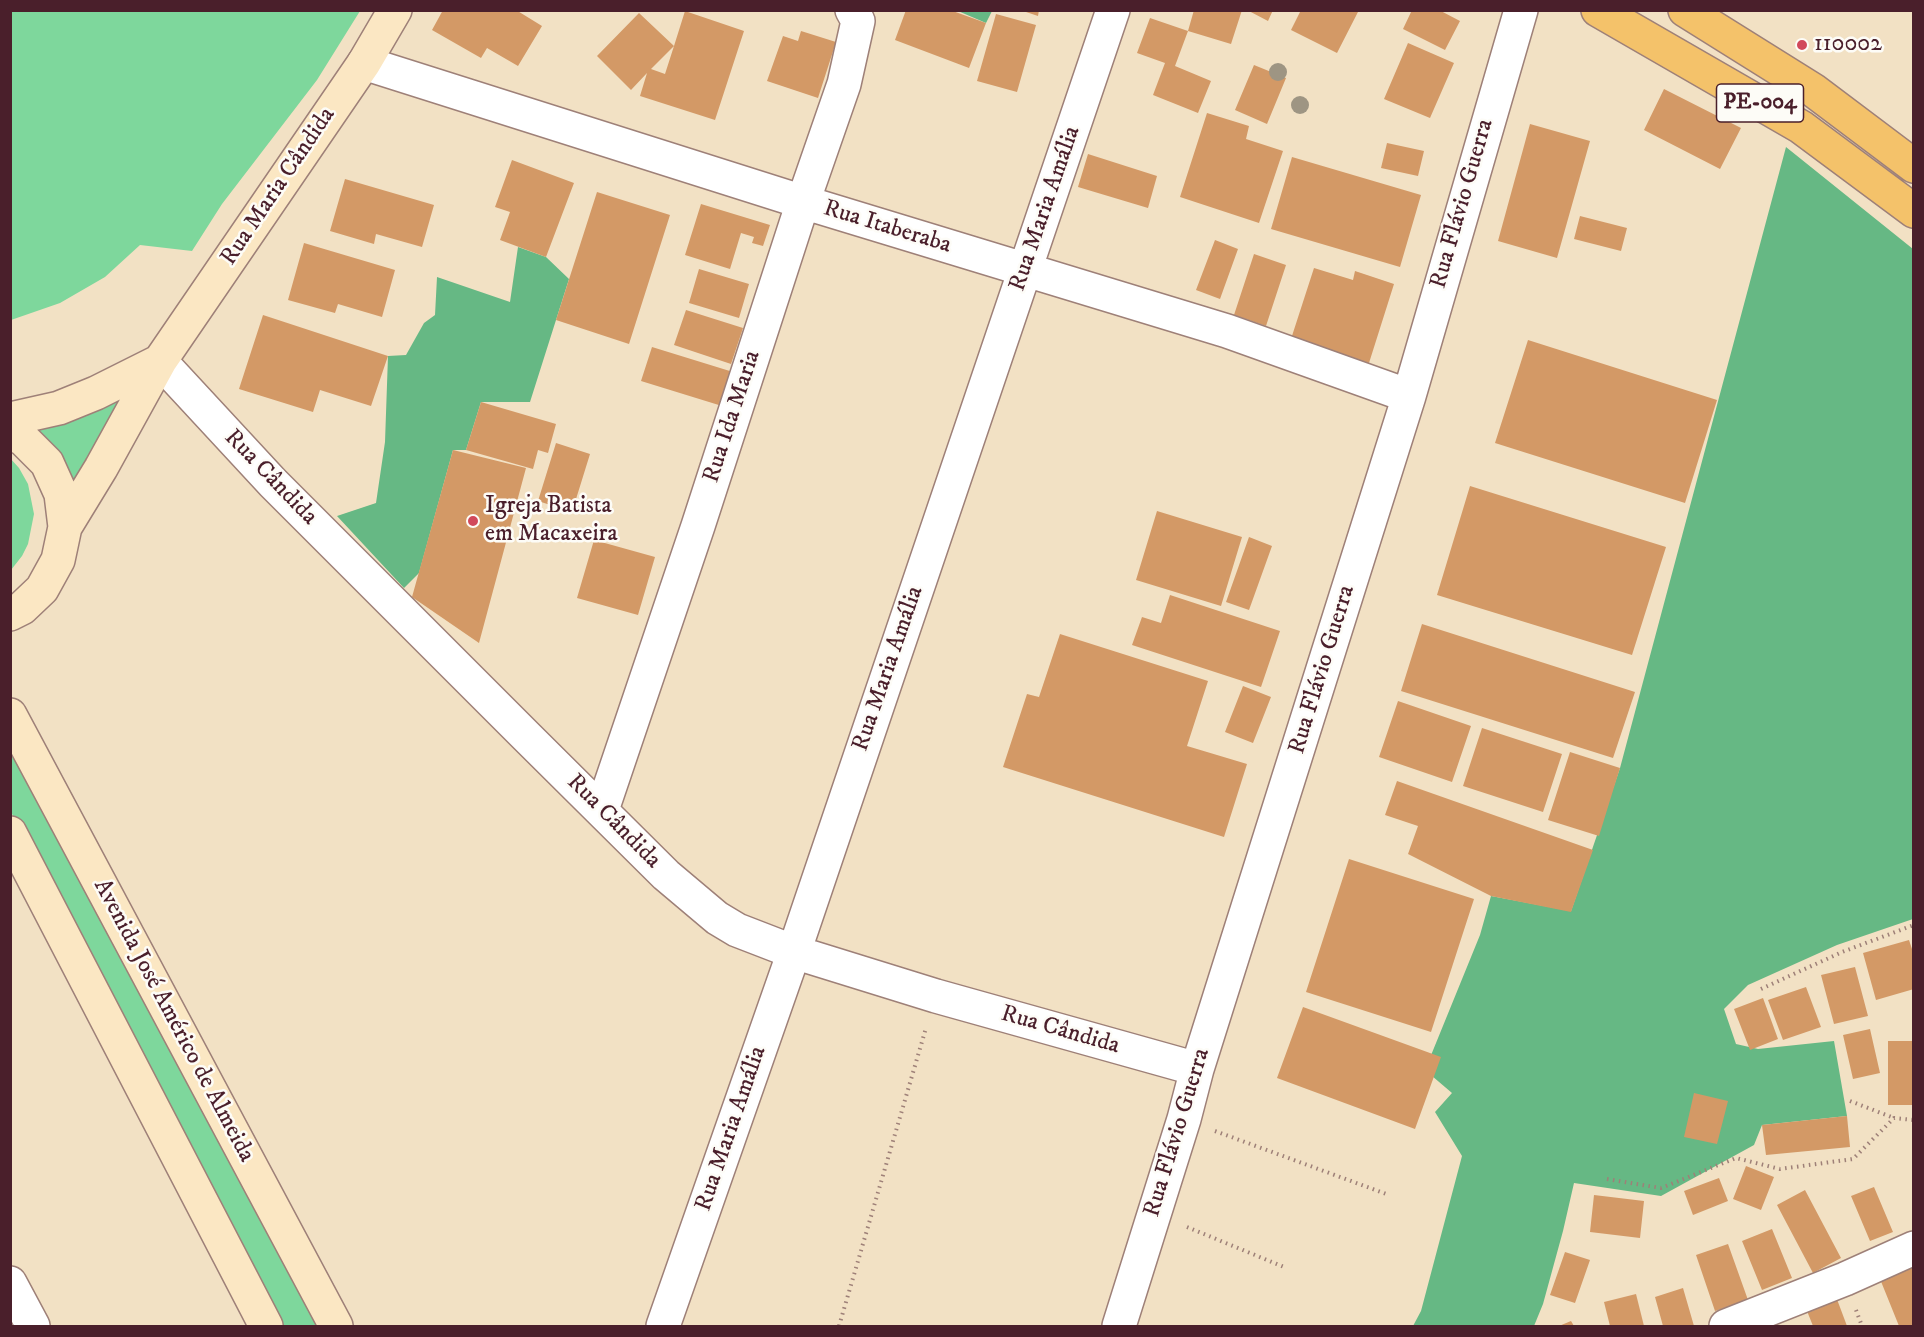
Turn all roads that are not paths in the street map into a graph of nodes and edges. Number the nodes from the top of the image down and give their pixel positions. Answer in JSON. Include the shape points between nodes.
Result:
{"nodes":[{"id":1,"x":395,"y":10,"type":"edge"},
{"id":2,"x":1113,"y":10,"type":"edge"},
{"id":3,"x":1521,"y":10,"type":"edge"},
{"id":4,"x":1598,"y":10,"type":"edge"},
{"id":5,"x":1685,"y":10,"type":"edge"},
{"id":6,"x":855,"y":16,"type":"edge"},
{"id":7,"x":364,"y":63,"type":"junction"},
{"id":8,"x":1914,"y":166,"type":"edge"},
{"id":9,"x":803,"y":202,"type":"junction"},
{"id":10,"x":1914,"y":211,"type":"edge"},
{"id":11,"x":1024,"y":271,"type":"junction"},
{"id":12,"x":160,"y":361,"type":"junction"},
{"id":13,"x":1409,"y":396,"type":"junction"},
{"id":14,"x":10,"y":419,"type":"edge"},
{"id":15,"x":10,"y":433,"type":"edge"},
{"id":16,"x":65,"y":527,"type":"junction"},
{"id":17,"x":42,"y":589,"type":"junction"},
{"id":18,"x":10,"y":614,"type":"edge"},
{"id":19,"x":10,"y":642,"type":"edge"},
{"id":20,"x":10,"y":715,"type":"edge"},
{"id":21,"x":602,"y":810,"type":"junction"},
{"id":22,"x":10,"y":833,"type":"edge"},
{"id":23,"x":794,"y":952,"type":"junction"},
{"id":24,"x":1197,"y":1069,"type":"junction"},
{"id":25,"x":1914,"y":1248,"type":"edge"},
{"id":26,"x":266,"y":1326,"type":"edge"},
{"id":27,"x":336,"y":1326,"type":"edge"},
{"id":28,"x":663,"y":1326,"type":"edge"},
{"id":29,"x":1119,"y":1326,"type":"edge"},
{"id":30,"x":1726,"y":1326,"type":"edge"}],
"edges":[{"from":1,"to":7,"type":"street","name":"Rua Maria Cândida"},
{"from":2,"to":11,"type":"street","name":"Rua Maria Amália"},
{"from":3,"to":13,"type":"street","name":"Rua Flávio Guerra"},
{"from":4,"to":10,"type":"main road","number":"PE-004","via":[[1801,127]]},
{"from":5,"to":8,"type":"main road","number":"PE-004","via":[[1813,90]]},
{"from":6,"to":9,"type":"street","name":"Rua Ida Maria","via":[[844,84]]},
{"from":7,"to":9,"type":"street","name":"Rua Itaberaba"},
{"from":7,"to":12,"type":"street","name":"Rua Maria Cândida"},
{"from":9,"to":11,"type":"street","name":"Rua Itaberaba"},
{"from":9,"to":21,"type":"street","name":"Rua Ida Maria"},
{"from":11,"to":13,"type":"street","name":"Rua Itaberaba","via":[[1227,331]]},
{"from":11,"to":23,"type":"street","name":"Rua Maria Amália"},
{"from":12,"to":14,"type":"street","name":"Rua Maria Cândida","via":[[59,408]]},
{"from":12,"to":16,"type":"street","name":"Rua Maria Cândida"},
{"from":12,"to":21,"type":"street","name":"Rua Cândida","via":[[273,483]]},
{"from":13,"to":24,"type":"street","name":"Rua Flávio Guerra"},
{"from":15,"to":16,"type":"street","via":[[23,439],[47,463],[61,494]]},
{"from":16,"to":17,"type":"street","via":[[58,560]]},
{"from":17,"to":18,"type":"street"},
{"from":17,"to":19,"type":"street"},
{"from":20,"to":27,"type":"street","name":"Avenida José Américo de Almeida"},
{"from":21,"to":23,"type":"street","name":"Rua Cândida","via":[[666,875],[717,918]]},
{"from":22,"to":26,"type":"street"},
{"from":23,"to":24,"type":"street","name":"Rua Cândida"},
{"from":23,"to":28,"type":"street","name":"Rua Maria Amália"},
{"from":24,"to":29,"type":"street","name":"Rua Flávio Guerra"},
{"from":25,"to":30,"type":"street"}]}
